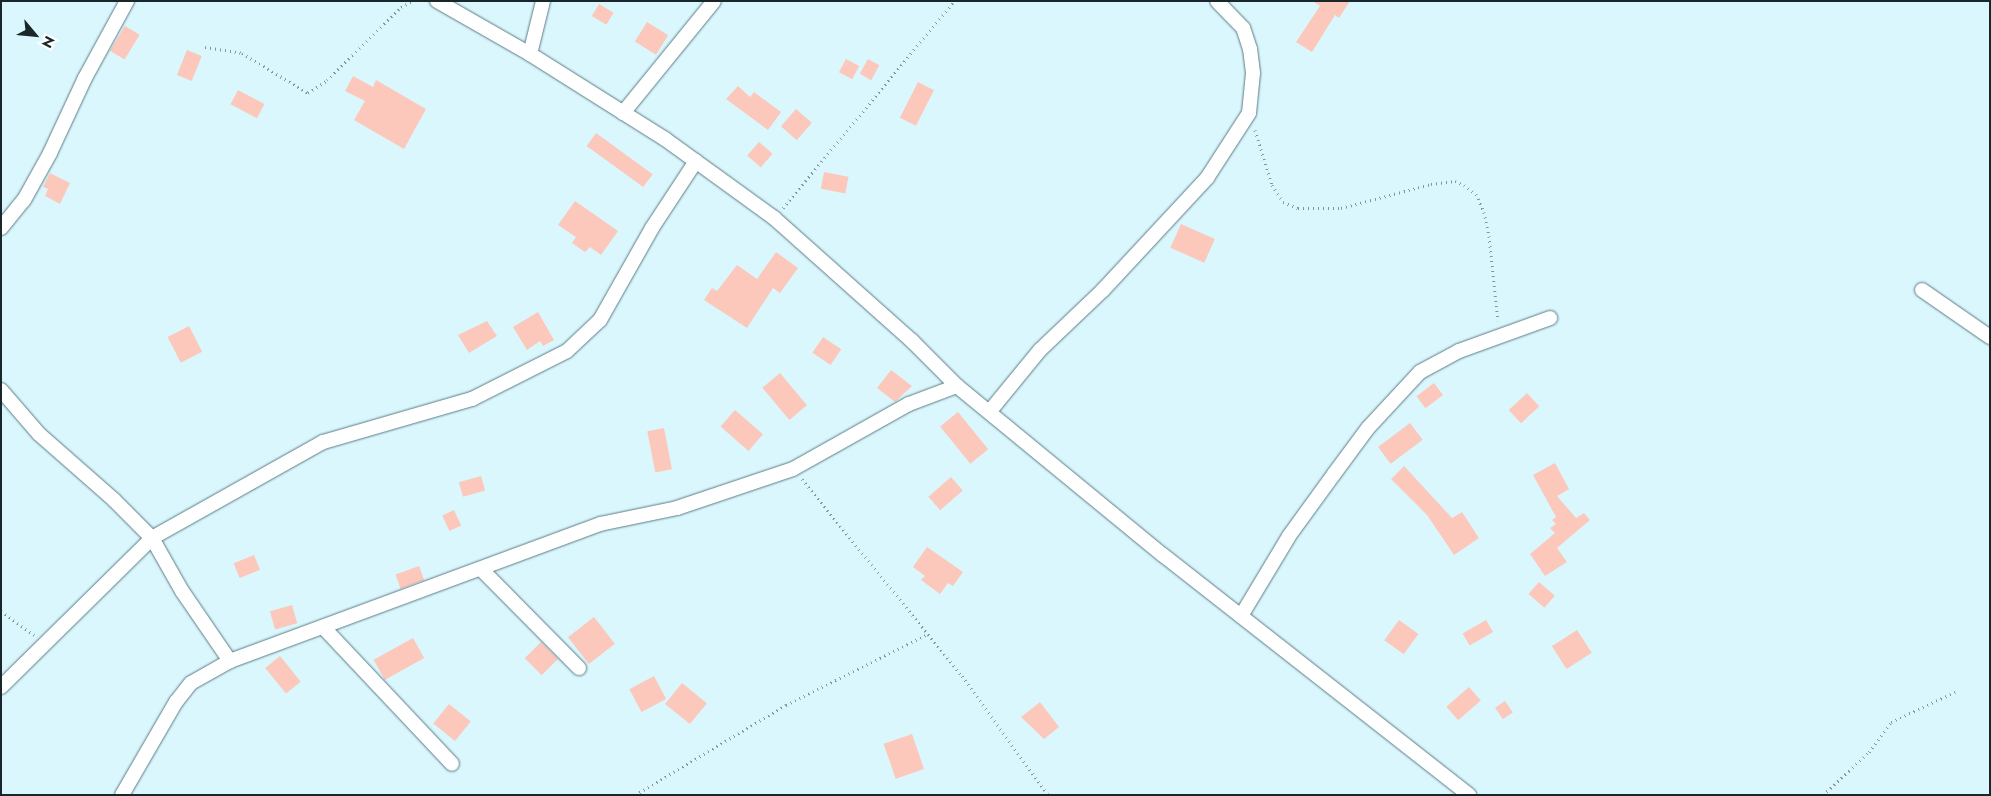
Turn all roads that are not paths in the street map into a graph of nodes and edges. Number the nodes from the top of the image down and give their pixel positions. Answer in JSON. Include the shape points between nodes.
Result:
{"nodes":[{"id":1,"x":437,"y":1,"type":"edge"},
{"id":2,"x":543,"y":1,"type":"edge"},
{"id":3,"x":714,"y":1,"type":"edge"},
{"id":4,"x":1217,"y":1,"type":"edge"},
{"id":5,"x":123,"y":3,"type":"edge"},
{"id":6,"x":530,"y":54,"type":"junction"},
{"id":7,"x":623,"y":113,"type":"junction"},
{"id":8,"x":696,"y":161,"type":"junction"},
{"id":9,"x":1,"y":228,"type":"edge"},
{"id":10,"x":1922,"y":290,"type":"dead end"},
{"id":11,"x":1550,"y":318,"type":"dead end"},
{"id":12,"x":1990,"y":337,"type":"edge"},
{"id":13,"x":956,"y":386,"type":"junction"},
{"id":14,"x":1,"y":390,"type":"edge"},
{"id":15,"x":990,"y":411,"type":"junction"},
{"id":16,"x":152,"y":538,"type":"junction"},
{"id":17,"x":482,"y":570,"type":"junction"},
{"id":18,"x":1241,"y":616,"type":"junction"},
{"id":19,"x":323,"y":627,"type":"junction"},
{"id":20,"x":230,"y":661,"type":"junction"},
{"id":21,"x":579,"y":668,"type":"dead end"},
{"id":22,"x":1,"y":687,"type":"edge"},
{"id":23,"x":452,"y":764,"type":"dead end"},
{"id":24,"x":122,"y":795,"type":"edge"},
{"id":25,"x":1469,"y":795,"type":"edge"}],
"edges":[{"from":1,"to":6,"type":"street"},
{"from":2,"to":6,"type":"street"},
{"from":3,"to":7,"type":"street"},
{"from":4,"to":15,"type":"street","via":[[1242,28],[1250,49],[1254,73],[1249,113],[1207,178],[1103,290],[1040,350]]},
{"from":5,"to":9,"type":"street","via":[[50,153],[24,200]]},
{"from":6,"to":7,"type":"street"},
{"from":7,"to":8,"type":"street"},
{"from":8,"to":13,"type":"street","via":[[774,218],[912,341]]},
{"from":8,"to":16,"type":"street","via":[[652,228],[600,320],[567,351],[472,398],[323,442]]},
{"from":10,"to":12,"type":"street"},
{"from":11,"to":18,"type":"street","via":[[1440,359],[1402,390],[1368,428],[1306,513]]},
{"from":13,"to":15,"type":"street"},
{"from":13,"to":17,"type":"street","via":[[909,404],[793,468],[677,508],[600,524]]},
{"from":14,"to":16,"type":"street","via":[[39,434]]},
{"from":15,"to":18,"type":"street"},
{"from":16,"to":20,"type":"street","via":[[182,591]]},
{"from":16,"to":22,"type":"street"},
{"from":17,"to":19,"type":"street"},
{"from":17,"to":21,"type":"street"},
{"from":18,"to":25,"type":"street"},
{"from":19,"to":20,"type":"street"},
{"from":19,"to":23,"type":"street"},
{"from":20,"to":24,"type":"street","via":[[191,683],[176,702]]}]}
